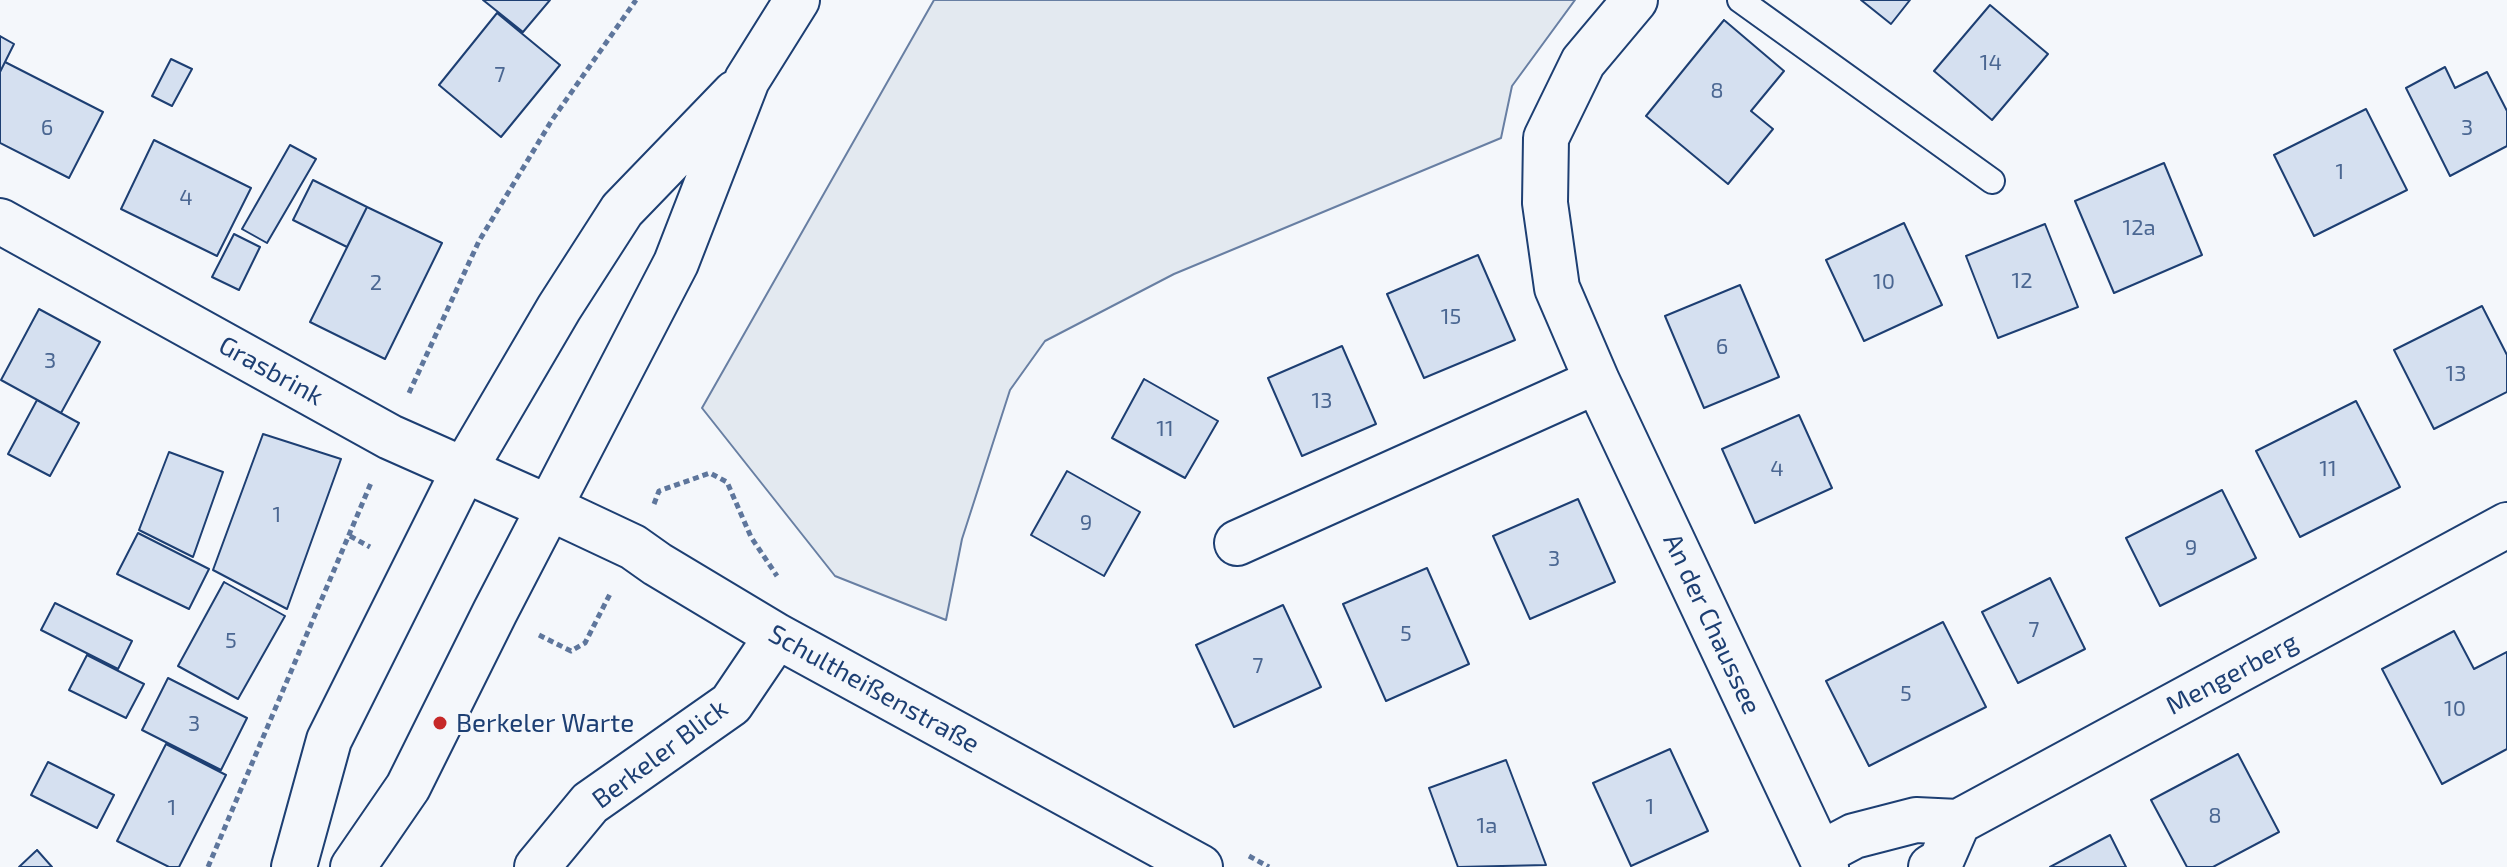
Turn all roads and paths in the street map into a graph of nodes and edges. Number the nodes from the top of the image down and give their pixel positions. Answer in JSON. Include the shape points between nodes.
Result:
{"nodes":[{"id":1,"x":797,"y":0,"type":"edge"},
{"id":2,"x":1635,"y":0,"type":"edge"},
{"id":3,"x":1740,"y":0,"type":"edge"},
{"id":4,"x":747,"y":80,"type":"junction"},
{"id":5,"x":1992,"y":181,"type":"dead end"},
{"id":6,"x":0,"y":221,"type":"edge"},
{"id":7,"x":1597,"y":381,"type":"junction"},
{"id":8,"x":464,"y":470,"type":"junction"},
{"id":9,"x":550,"y":508,"type":"junction"},
{"id":10,"x":2507,"y":525,"type":"edge"},
{"id":11,"x":1237,"y":543,"type":"dead end"},
{"id":12,"x":777,"y":636,"type":"junction"},
{"id":13,"x":1958,"y":822,"type":"junction"},
{"id":14,"x":1823,"y":860,"type":"edge"},
{"id":15,"x":294,"y":867,"type":"edge"},
{"id":16,"x":353,"y":867,"type":"edge"},
{"id":17,"x":537,"y":867,"type":"edge"},
{"id":18,"x":1200,"y":867,"type":"edge"},
{"id":19,"x":1931,"y":867,"type":"edge"}],
"edges":[{"from":1,"to":4,"type":"street"},
{"from":2,"to":7,"type":"street","name":"An der Chaussee","via":[[1583,62],[1546,138],[1545,203],[1557,288]]},
{"from":3,"to":5,"type":"lane"},
{"from":4,"to":8,"type":"street","via":[[622,210]]},
{"from":4,"to":9,"type":"street","via":[[676,263]]},
{"from":6,"to":8,"type":"street","name":"Grasbrink","via":[[390,437]]},
{"from":7,"to":11,"type":"street"},
{"from":7,"to":14,"type":"street","name":"An der Chaussee"},
{"from":8,"to":9,"type":"street","name":"Grasbrink"},
{"from":8,"to":15,"type":"street","via":[[329,740]]},
{"from":9,"to":12,"type":"street","name":"Schultheißenstraße","via":[[633,547]]},
{"from":9,"to":16,"type":"street","via":[[408,787]]},
{"from":10,"to":13,"type":"street","name":"Mengerberg"},
{"from":12,"to":17,"type":"street","name":"Berkeler Blick","via":[[731,704],[590,803]]},
{"from":12,"to":18,"type":"street","name":"Schultheißenstraße"},
{"from":13,"to":14,"type":"street","via":[[1916,820],[1854,836]]},
{"from":13,"to":19,"type":"street","via":[[1941,861]]}]}
